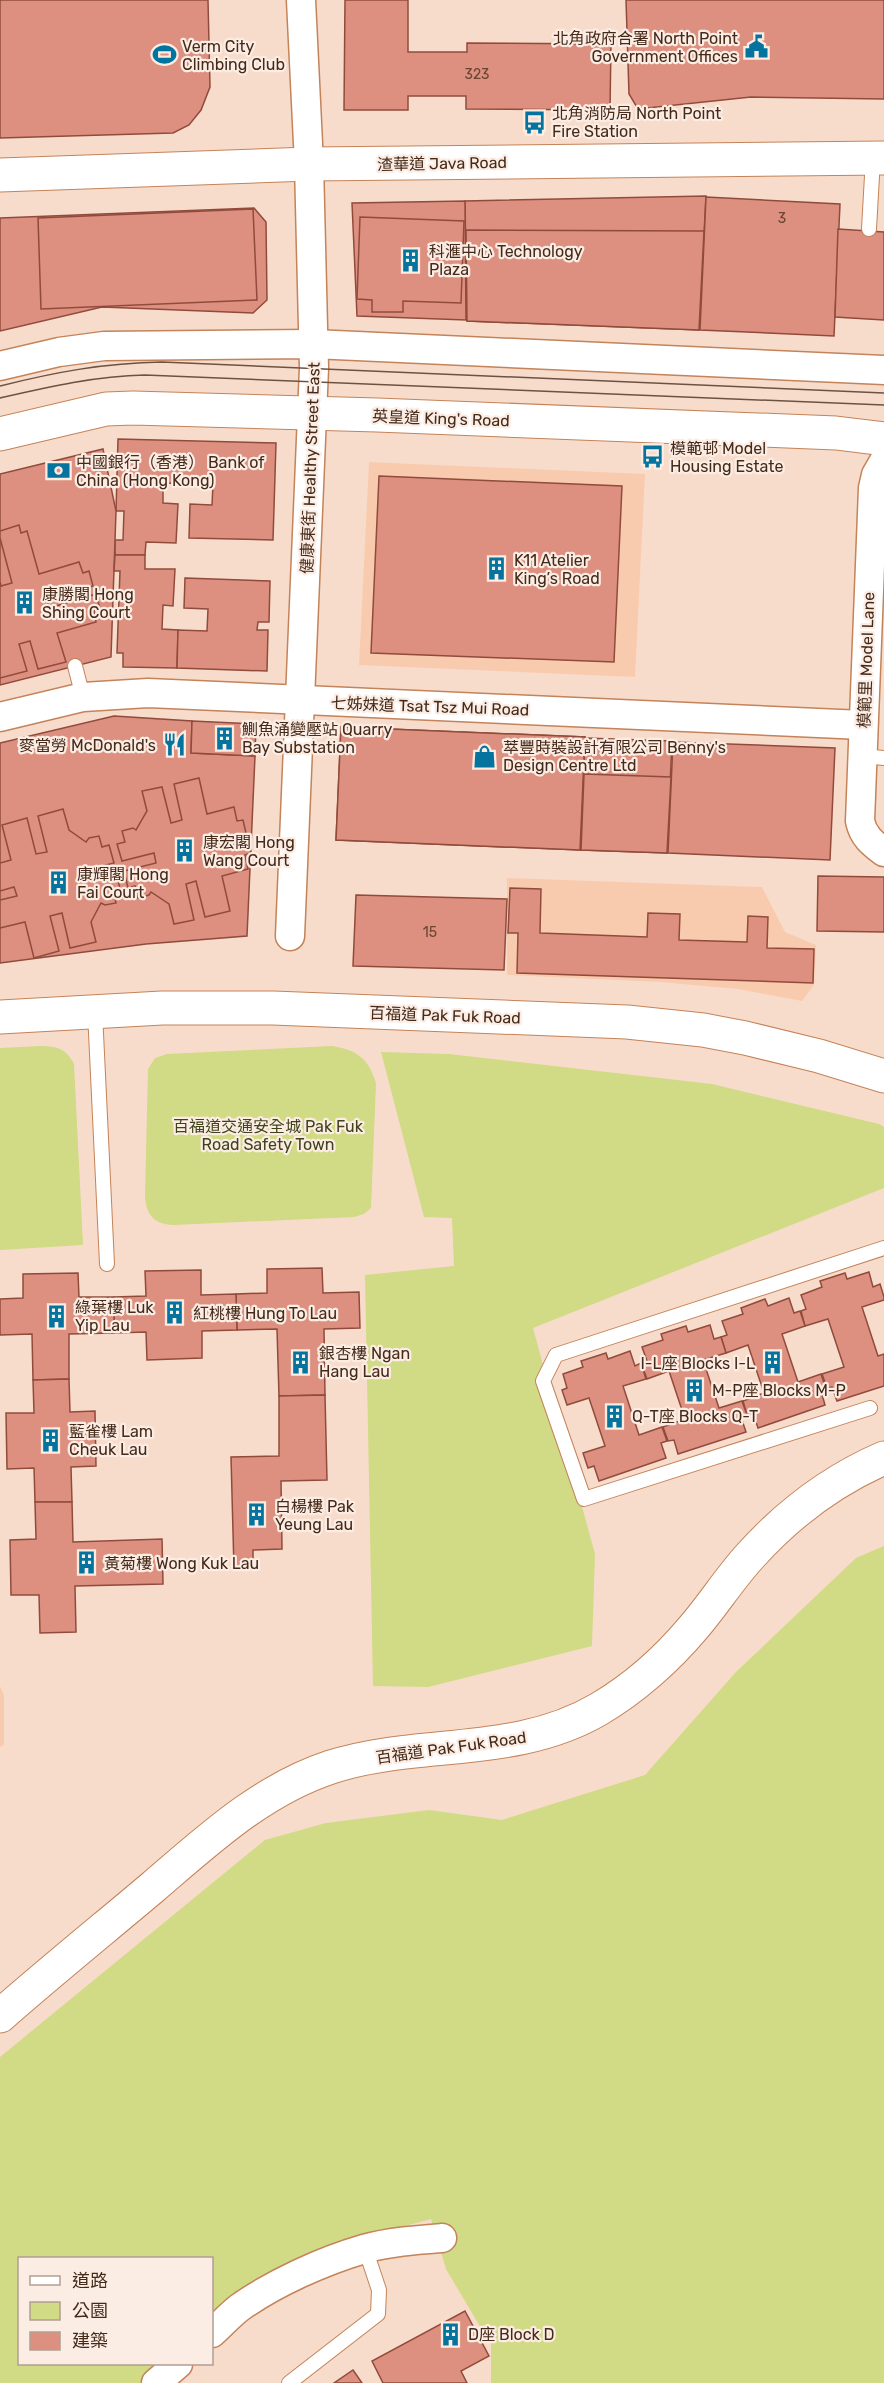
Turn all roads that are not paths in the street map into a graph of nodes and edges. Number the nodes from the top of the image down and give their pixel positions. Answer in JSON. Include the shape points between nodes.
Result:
{"nodes":[{"id":1,"x":301,"y":0,"type":"edge"},
{"id":2,"x":879,"y":158,"type":"edge"},
{"id":3,"x":309,"y":164,"type":"junction"},
{"id":4,"x":0,"y":175,"type":"edge"},
{"id":5,"x":869,"y":229,"type":"dead end"},
{"id":6,"x":313,"y":344,"type":"junction"},
{"id":7,"x":0,"y":366,"type":"edge"},
{"id":8,"x":884,"y":370,"type":"edge"},
{"id":9,"x":313,"y":413,"type":"junction"},
{"id":10,"x":0,"y":434,"type":"edge"},
{"id":11,"x":884,"y":439,"type":"edge"},
{"id":12,"x":884,"y":461,"type":"edge"},
{"id":13,"x":75,"y":666,"type":"dead end"},
{"id":14,"x":83,"y":697,"type":"junction"},
{"id":15,"x":301,"y":700,"type":"junction"},
{"id":16,"x":0,"y":717,"type":"edge"},
{"id":17,"x":863,"y":725,"type":"junction"},
{"id":18,"x":873,"y":757,"type":"edge"},
{"id":19,"x":884,"y":852,"type":"edge"},
{"id":20,"x":290,"y":936,"type":"dead end"},
{"id":21,"x":95,"y":1010,"type":"junction"},
{"id":22,"x":0,"y":1017,"type":"edge"},
{"id":23,"x":884,"y":1076,"type":"edge"},
{"id":24,"x":884,"y":1248,"type":"edge"},
{"id":25,"x":107,"y":1264,"type":"dead end"},
{"id":26,"x":870,"y":1408,"type":"dead end"},
{"id":27,"x":884,"y":1458,"type":"edge"},
{"id":28,"x":0,"y":2016,"type":"edge"},
{"id":29,"x":442,"y":2238,"type":"dead end"},
{"id":30,"x":365,"y":2248,"type":"junction"},
{"id":31,"x":213,"y":2332,"type":"edge"},
{"id":32,"x":177,"y":2365,"type":"edge"},
{"id":33,"x":156,"y":2383,"type":"edge"},
{"id":34,"x":289,"y":2383,"type":"edge"}],
"edges":[{"from":1,"to":3,"type":"street","name":"健康東街 Healthy Street East"},
{"from":2,"to":3,"type":"street","name":"渣華道 Java Road"},
{"from":2,"to":5,"type":"lane"},
{"from":3,"to":4,"type":"street","name":"渣華道 Java Road"},
{"from":3,"to":6,"type":"street","name":"健康東街 Healthy Street East"},
{"from":6,"to":7,"type":"street","via":[[104,346]]},
{"from":6,"to":8,"type":"street"},
{"from":6,"to":9,"type":"street","name":"健康東街 Healthy Street East"},
{"from":9,"to":10,"type":"street","name":"英皇道 King's Road","via":[[106,409]]},
{"from":9,"to":11,"type":"street","name":"英皇道 King's Road","via":[[836,433]]},
{"from":9,"to":15,"type":"street","name":"健康東街 Healthy Street East"},
{"from":12,"to":17,"type":"street","name":"模範里 Model Lane","via":[[873,488]]},
{"from":13,"to":14,"type":"lane"},
{"from":14,"to":15,"type":"street","name":"七姊妹道 Tsat Tsz Mui Road","via":[[148,693]]},
{"from":14,"to":16,"type":"street","name":"七姊妹道 Tsat Tsz Mui Road"},
{"from":15,"to":17,"type":"street","name":"七姊妹道 Tsat Tsz Mui Road"},
{"from":15,"to":20,"type":"street","name":"健康東街 Healthy Street East"},
{"from":17,"to":18,"type":"street","name":"模範里 Model Lane"},
{"from":18,"to":19,"type":"street","name":"模範里 Model Lane","via":[[860,821],[862,832]]},
{"from":21,"to":22,"type":"street","name":"百福道 Pak Fuk Road"},
{"from":21,"to":23,"type":"street","name":"百福道 Pak Fuk Road","via":[[273,1008],[664,1025],[783,1047]]},
{"from":21,"to":25,"type":"lane"},
{"from":24,"to":26,"type":"lane","via":[[555,1355],[543,1381],[584,1499]]},
{"from":27,"to":28,"type":"street","name":"百福道 Pak Fuk Road","via":[[831,1486],[772,1534],[691,1631],[640,1679],[597,1710],[549,1731],[492,1744],[356,1760],[270,1794]]},
{"from":29,"to":30,"type":"street"},
{"from":30,"to":31,"type":"street","via":[[284,2282],[239,2308]]},
{"from":30,"to":34,"type":"lane","via":[[379,2290],[378,2314]]},
{"from":32,"to":33,"type":"street"}]}
